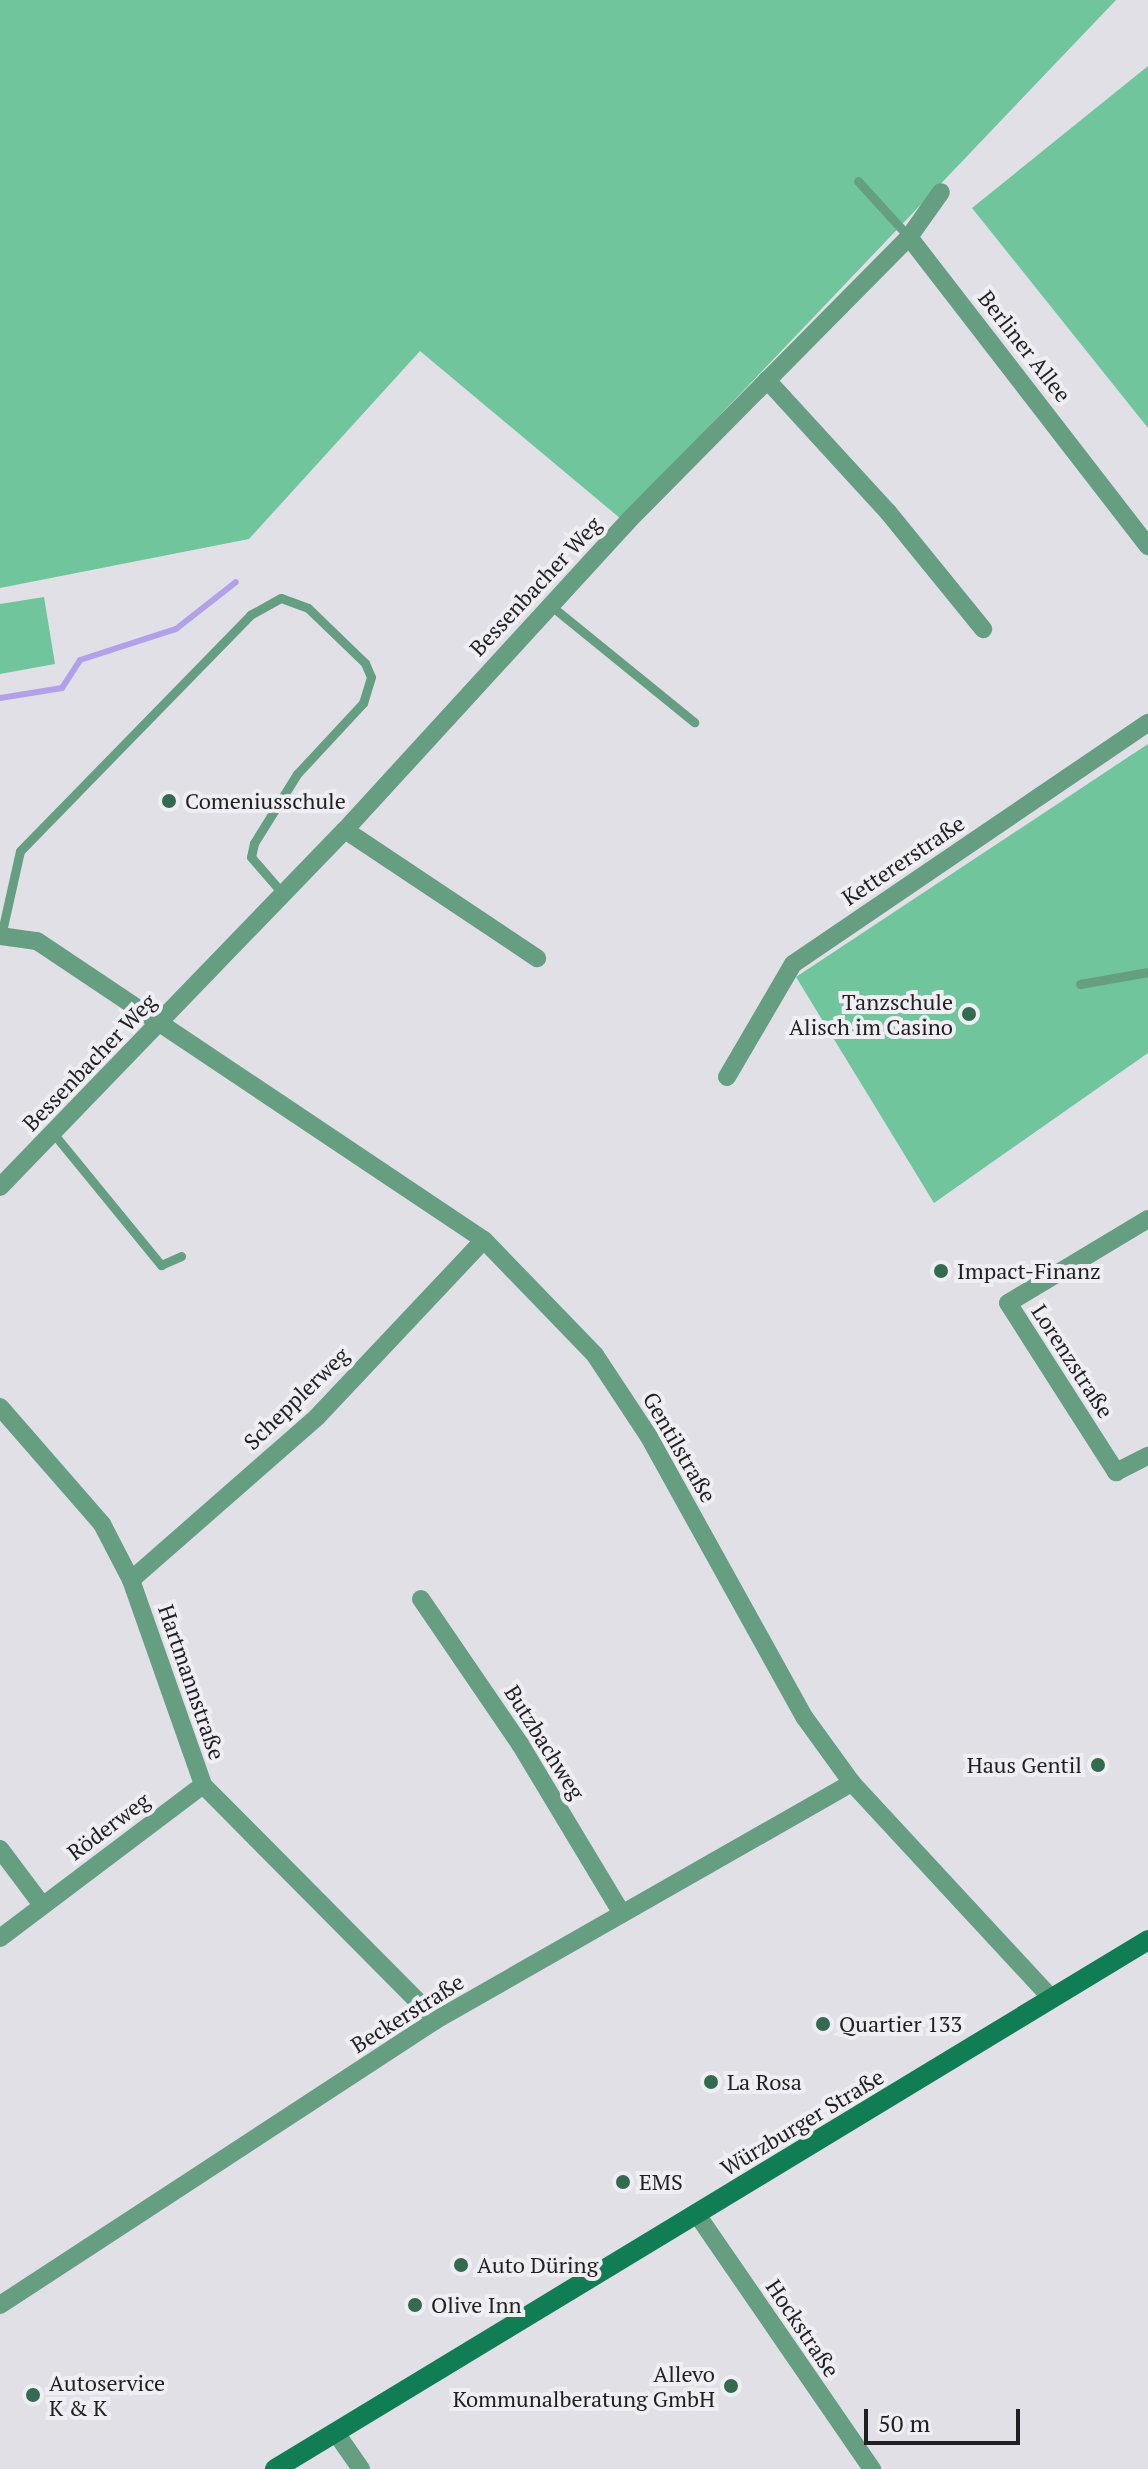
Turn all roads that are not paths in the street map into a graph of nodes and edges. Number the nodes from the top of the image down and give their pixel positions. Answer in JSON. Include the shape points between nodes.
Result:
{"nodes":[{"id":1,"x":858,"y":181,"type":"dead end"},
{"id":2,"x":941,"y":192,"type":"dead end"},
{"id":3,"x":909,"y":237,"type":"junction"},
{"id":4,"x":767,"y":380,"type":"junction"},
{"id":5,"x":1148,"y":546,"type":"edge"},
{"id":6,"x":550,"y":605,"type":"junction"},
{"id":7,"x":983,"y":629,"type":"dead end"},
{"id":8,"x":694,"y":722,"type":"dead end"},
{"id":9,"x":1148,"y":723,"type":"edge"},
{"id":10,"x":345,"y":830,"type":"junction"},
{"id":11,"x":283,"y":894,"type":"junction"},
{"id":12,"x":0,"y":936,"type":"edge"},
{"id":13,"x":537,"y":958,"type":"dead end"},
{"id":14,"x":1148,"y":972,"type":"edge"},
{"id":15,"x":1080,"y":984,"type":"dead end"},
{"id":16,"x":159,"y":1024,"type":"junction"},
{"id":17,"x":727,"y":1077,"type":"dead end"},
{"id":18,"x":53,"y":1133,"type":"junction"},
{"id":19,"x":0,"y":1187,"type":"edge"},
{"id":20,"x":1148,"y":1219,"type":"edge"},
{"id":21,"x":484,"y":1240,"type":"junction"},
{"id":22,"x":181,"y":1256,"type":"dead end"},
{"id":23,"x":0,"y":1407,"type":"edge"},
{"id":24,"x":1148,"y":1456,"type":"edge"},
{"id":25,"x":131,"y":1580,"type":"junction"},
{"id":26,"x":421,"y":1599,"type":"dead end"},
{"id":27,"x":852,"y":1783,"type":"junction"},
{"id":28,"x":203,"y":1785,"type":"junction"},
{"id":29,"x":0,"y":1849,"type":"edge"},
{"id":30,"x":42,"y":1905,"type":"junction"},
{"id":31,"x":622,"y":1914,"type":"junction"},
{"id":32,"x":0,"y":1938,"type":"edge"},
{"id":33,"x":1148,"y":1940,"type":"edge"},
{"id":34,"x":1052,"y":1999,"type":"junction"},
{"id":35,"x":436,"y":2020,"type":"junction"},
{"id":36,"x":696,"y":2213,"type":"junction"},
{"id":37,"x":0,"y":2305,"type":"edge"},
{"id":38,"x":336,"y":2433,"type":"junction"},
{"id":39,"x":275,"y":2469,"type":"edge"},
{"id":40,"x":361,"y":2469,"type":"edge"},
{"id":41,"x":872,"y":2469,"type":"edge"}],
"edges":[{"from":1,"to":3,"type":"lane","name":"Berliner Allee"},
{"from":2,"to":3,"type":"street","name":"Bessenbacher Weg"},
{"from":3,"to":4,"type":"street","name":"Bessenbacher Weg"},
{"from":3,"to":5,"type":"street","name":"Berliner Allee"},
{"from":4,"to":6,"type":"street","name":"Bessenbacher Weg"},
{"from":4,"to":7,"type":"street","via":[[888,512]]},
{"from":6,"to":8,"type":"lane"},
{"from":6,"to":10,"type":"street","name":"Bessenbacher Weg"},
{"from":9,"to":17,"type":"street","name":"Kettererstraße","via":[[793,964]]},
{"from":10,"to":11,"type":"street","name":"Bessenbacher Weg"},
{"from":10,"to":13,"type":"street"},
{"from":11,"to":12,"type":"lane","via":[[251,857],[254,843],[297,774],[363,703],[371,677],[365,663],[308,608],[281,598],[250,615],[20,851]]},
{"from":11,"to":16,"type":"street","name":"Bessenbacher Weg"},
{"from":12,"to":16,"type":"street","name":"Gentilstraße","via":[[37,941]]},
{"from":14,"to":15,"type":"lane"},
{"from":16,"to":18,"type":"street","name":"Bessenbacher Weg"},
{"from":16,"to":21,"type":"street","name":"Gentilstraße"},
{"from":18,"to":19,"type":"street","name":"Bessenbacher Weg"},
{"from":18,"to":22,"type":"lane","via":[[161,1265]]},
{"from":20,"to":24,"type":"street","name":"Lorenzstraße","via":[[1008,1303],[1116,1472]]},
{"from":21,"to":25,"type":"street","name":"Schepplerweg","via":[[317,1417]]},
{"from":21,"to":27,"type":"street","name":"Gentilstraße","via":[[595,1355],[649,1437],[805,1718]]},
{"from":23,"to":25,"type":"street","name":"Hartmannstraße","via":[[102,1524]]},
{"from":25,"to":28,"type":"street","name":"Hartmannstraße"},
{"from":26,"to":31,"type":"street","name":"Butzbachweg","via":[[520,1744]]},
{"from":27,"to":31,"type":"street","name":"Beckerstraße"},
{"from":27,"to":34,"type":"street","name":"Gentilstraße"},
{"from":28,"to":30,"type":"street","name":"Röderweg"},
{"from":28,"to":35,"type":"street","name":"Hartmannstraße"},
{"from":29,"to":30,"type":"street"},
{"from":30,"to":32,"type":"street","name":"Röderweg"},
{"from":31,"to":35,"type":"street","name":"Beckerstraße"},
{"from":33,"to":34,"type":"main road","name":"Würzburger Straße"},
{"from":34,"to":36,"type":"main road","name":"Würzburger Straße"},
{"from":35,"to":37,"type":"street","name":"Beckerstraße"},
{"from":36,"to":38,"type":"main road","name":"Würzburger Straße"},
{"from":36,"to":41,"type":"street","name":"Hockstraße"},
{"from":38,"to":39,"type":"main road","name":"Würzburger Straße"},
{"from":38,"to":40,"type":"street"}]}
